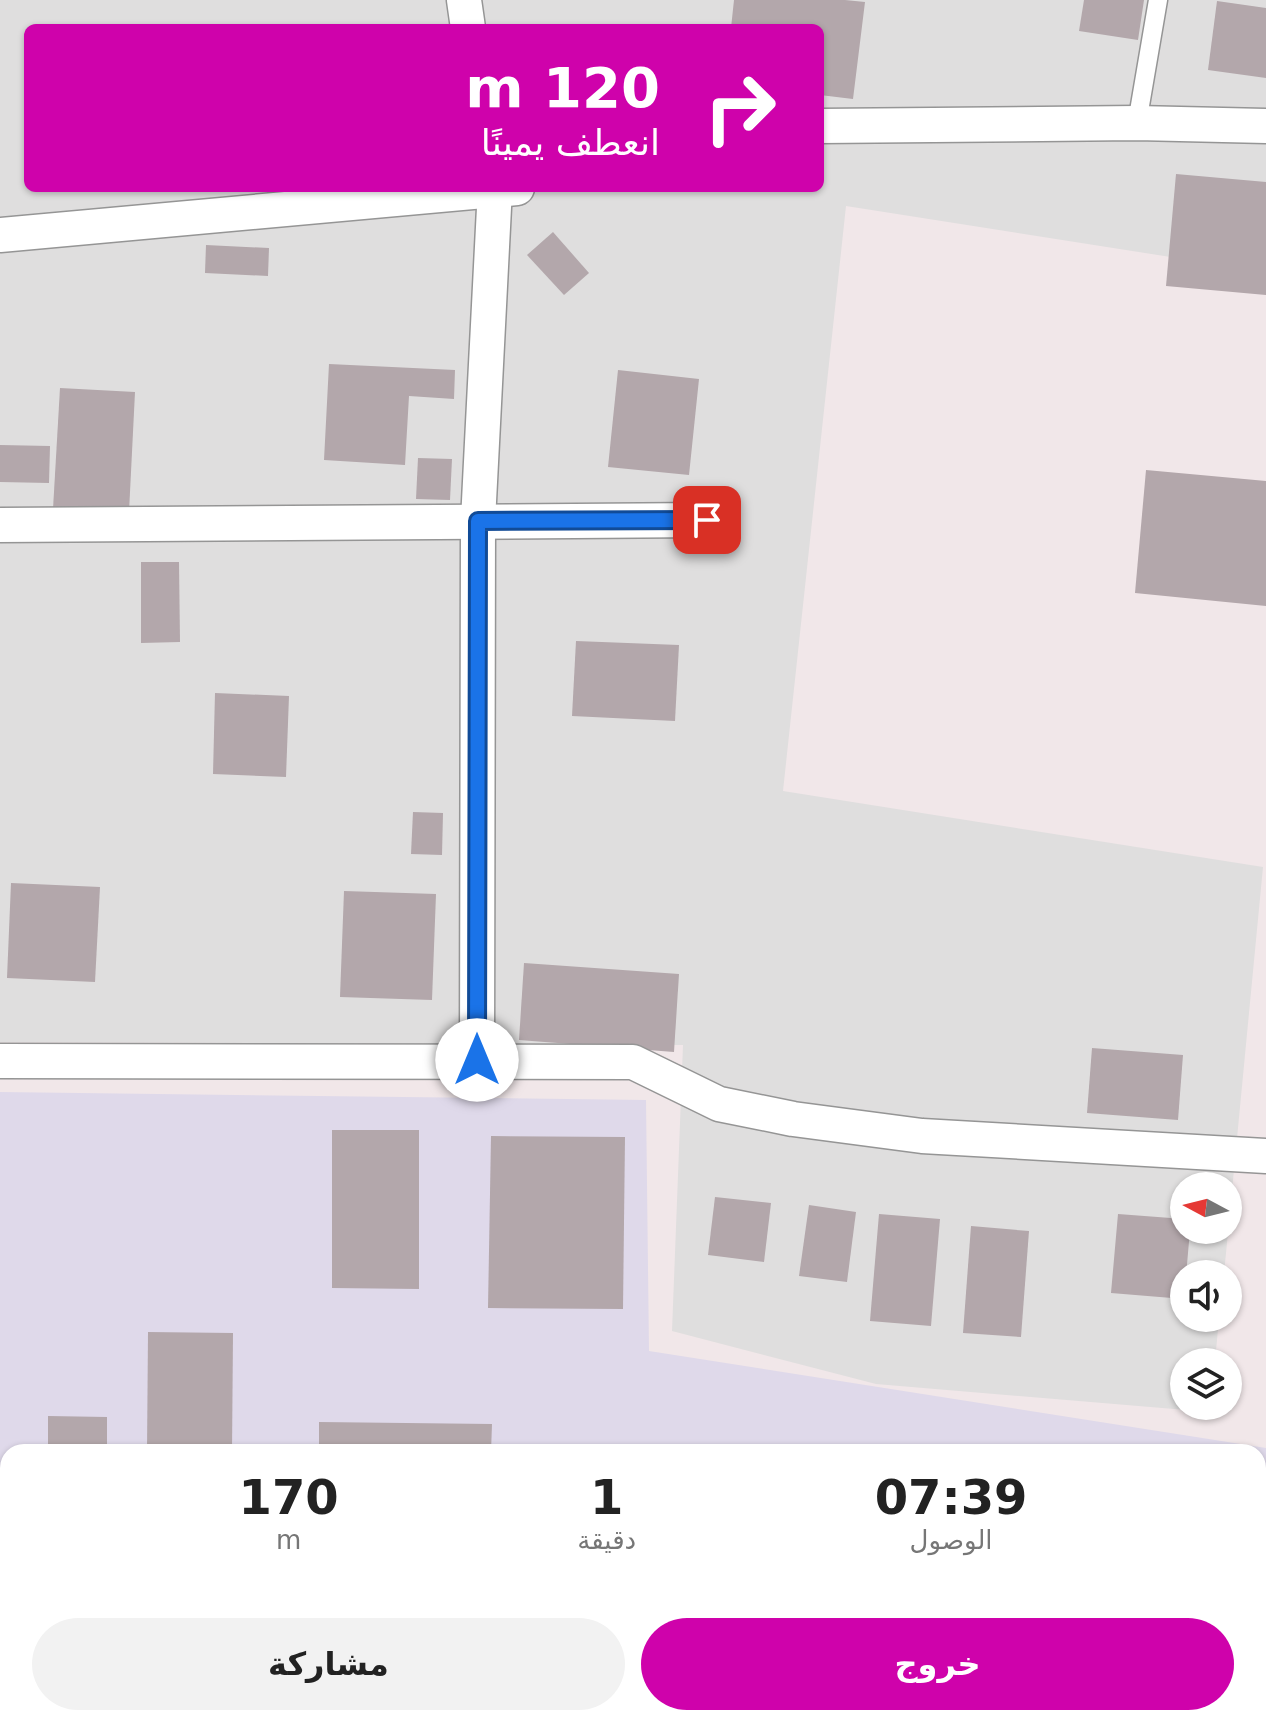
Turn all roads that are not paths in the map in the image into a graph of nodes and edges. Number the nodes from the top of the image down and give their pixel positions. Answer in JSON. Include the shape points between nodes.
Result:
{"nodes":[{"id":1,"x":464,"y":0,"type":"edge"},
{"id":2,"x":1158,"y":0,"type":"edge"},
{"id":3,"x":467,"y":24,"type":"edge"},
{"id":4,"x":1137,"y":123,"type":"junction"},
{"id":5,"x":824,"y":126,"type":"edge"},
{"id":6,"x":1266,"y":126,"type":"edge"},
{"id":7,"x":470,"y":192,"type":"edge"},
{"id":8,"x":503,"y":192,"type":"edge"},
{"id":9,"x":0,"y":235,"type":"edge"},
{"id":10,"x":707,"y":520,"type":"dead end"},
{"id":11,"x":478,"y":521,"type":"junction"},
{"id":12,"x":0,"y":525,"type":"edge"},
{"id":13,"x":477,"y":1060,"type":"junction"},
{"id":14,"x":0,"y":1061,"type":"edge"},
{"id":15,"x":1266,"y":1156,"type":"edge"}],
"edges":[{"from":1,"to":3,"type":"street"},
{"from":2,"to":4,"type":"lane"},
{"from":4,"to":5,"type":"street"},
{"from":4,"to":6,"type":"street"},
{"from":7,"to":9,"type":"street"},
{"from":8,"to":11,"type":"street"},
{"from":10,"to":11,"type":"street"},
{"from":11,"to":12,"type":"street"},
{"from":11,"to":13,"type":"street"},
{"from":13,"to":14,"type":"street"},
{"from":13,"to":15,"type":"street","via":[[633,1062],[719,1104],[922,1136]]}]}
